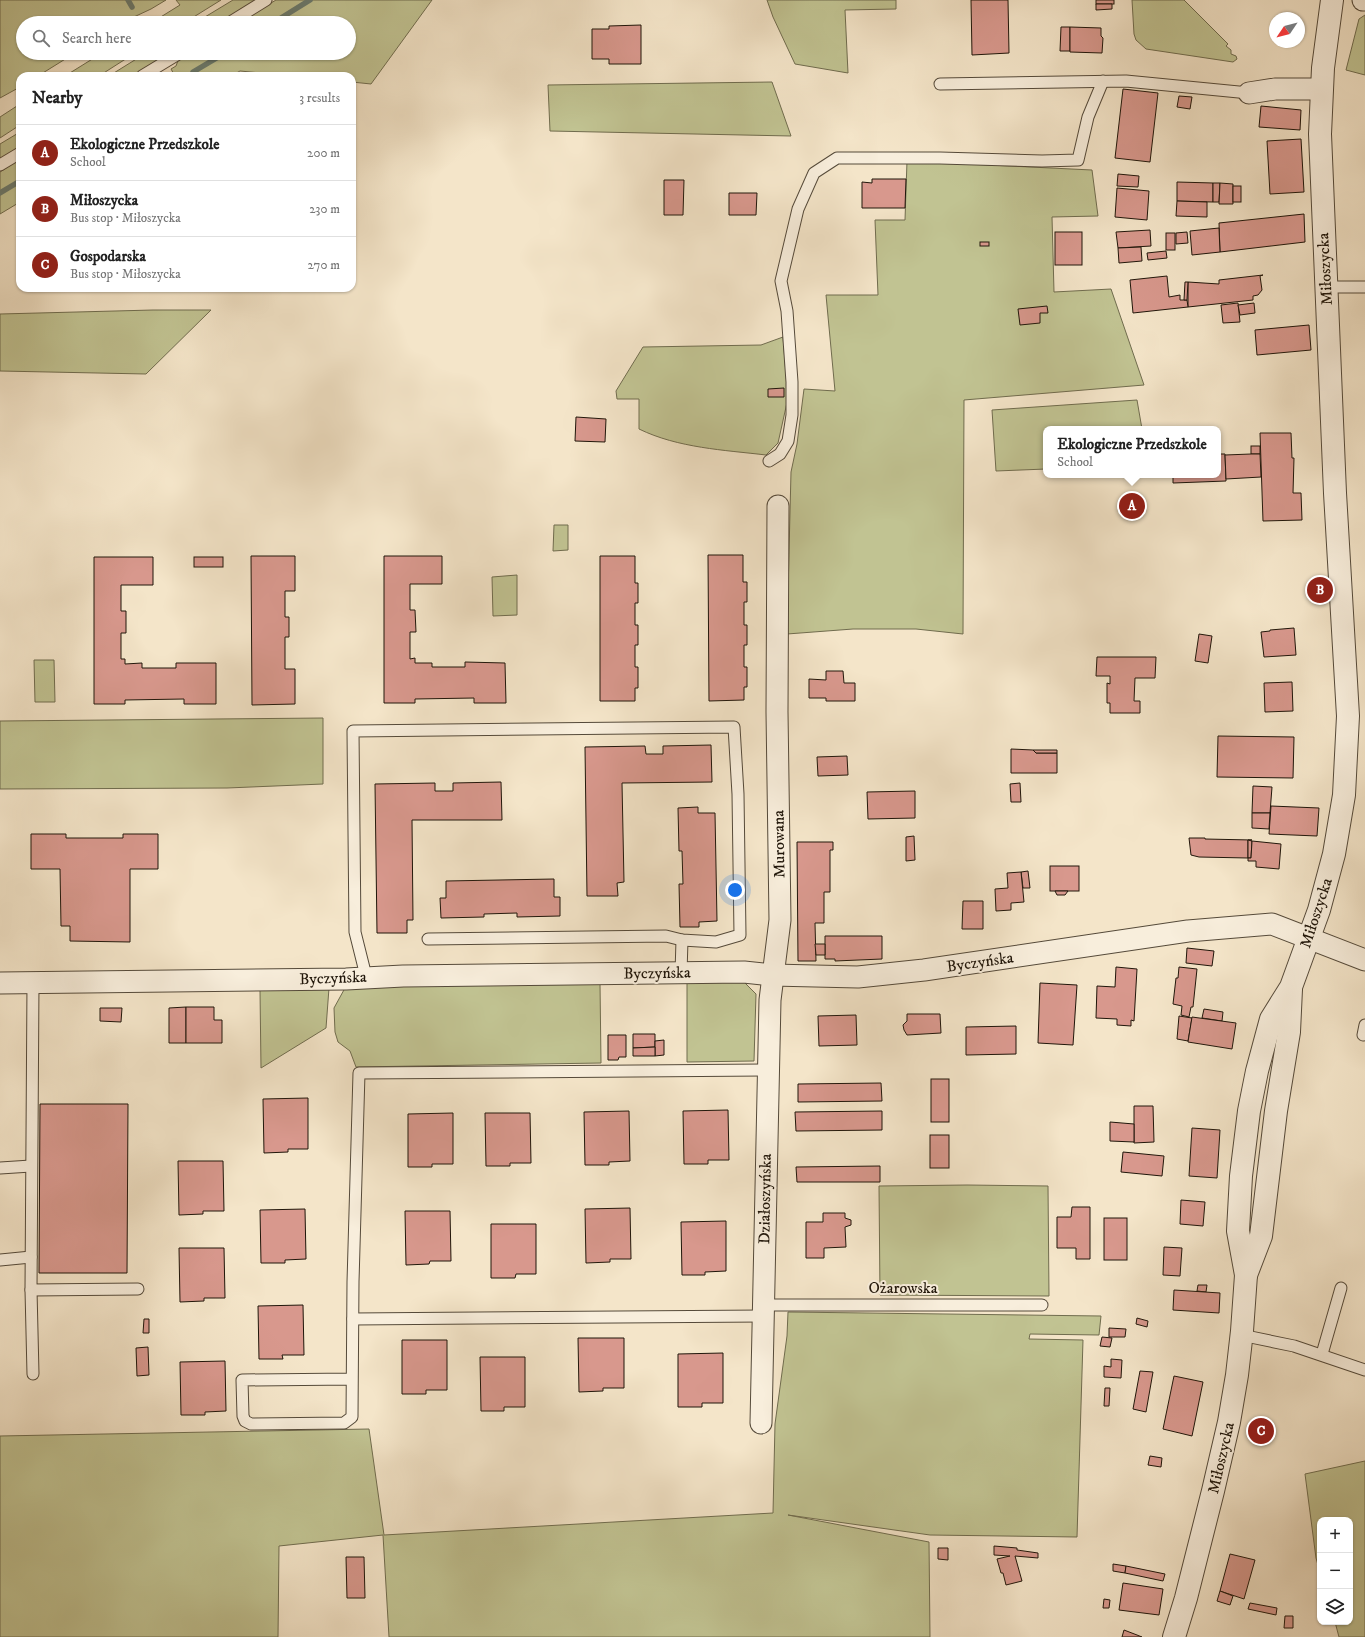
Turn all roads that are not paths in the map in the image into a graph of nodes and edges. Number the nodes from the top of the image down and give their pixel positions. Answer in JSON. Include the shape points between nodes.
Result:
{"nodes":[{"id":1,"x":266,"y":0,"type":"edge"},
{"id":2,"x":1332,"y":0,"type":"edge"},
{"id":3,"x":240,"y":16,"type":"edge"},
{"id":4,"x":168,"y":60,"type":"edge"},
{"id":5,"x":149,"y":72,"type":"edge"},
{"id":6,"x":1103,"y":81,"type":"junction"},
{"id":7,"x":940,"y":84,"type":"dead end"},
{"id":8,"x":1321,"y":89,"type":"junction"},
{"id":9,"x":1249,"y":93,"type":"joint"},
{"id":10,"x":16,"y":156,"type":"edge"},
{"id":11,"x":0,"y":166,"type":"edge"},
{"id":12,"x":1327,"y":287,"type":"junction"},
{"id":13,"x":1365,"y":287,"type":"edge"},
{"id":14,"x":770,"y":461,"type":"dead end"},
{"id":15,"x":778,"y":506,"type":"dead end"},
{"id":16,"x":428,"y":938,"type":"dead end"},
{"id":17,"x":1308,"y":938,"type":"junction"},
{"id":18,"x":682,"y":940,"type":"junction"},
{"id":19,"x":1365,"y":960,"type":"edge"},
{"id":20,"x":681,"y":973,"type":"junction"},
{"id":21,"x":772,"y":975,"type":"junction"},
{"id":22,"x":364,"y":977,"type":"junction"},
{"id":23,"x":0,"y":983,"type":"edge"},
{"id":24,"x":33,"y":983,"type":"junction"},
{"id":25,"x":768,"y":1070,"type":"junction"},
{"id":26,"x":31,"y":1166,"type":"junction"},
{"id":27,"x":0,"y":1168,"type":"edge"},
{"id":28,"x":31,"y":1256,"type":"junction"},
{"id":29,"x":0,"y":1260,"type":"edge"},
{"id":30,"x":1341,"y":1288,"type":"dead end"},
{"id":31,"x":138,"y":1289,"type":"dead end"},
{"id":32,"x":31,"y":1290,"type":"junction"},
{"id":33,"x":1042,"y":1305,"type":"dead end"},
{"id":34,"x":764,"y":1310,"type":"junction"},
{"id":35,"x":353,"y":1319,"type":"junction"},
{"id":36,"x":1241,"y":1335,"type":"junction"},
{"id":37,"x":1322,"y":1354,"type":"junction"},
{"id":38,"x":1365,"y":1370,"type":"edge"},
{"id":39,"x":33,"y":1374,"type":"dead end"},
{"id":40,"x":352,"y":1379,"type":"junction"},
{"id":41,"x":761,"y":1423,"type":"dead end"},
{"id":42,"x":1174,"y":1637,"type":"edge"}],
"edges":[{"from":1,"to":3,"type":"lane"},
{"from":2,"to":8,"type":"street","name":"Miłoszycka"},
{"from":4,"to":5,"type":"lane"},
{"from":6,"to":7,"type":"lane"},
{"from":6,"to":9,"type":"lane"},
{"from":6,"to":14,"type":"lane","via":[[1088,117],[1078,160],[837,158],[814,172],[798,209],[781,281],[787,311],[792,415],[788,441],[780,454]]},
{"from":8,"to":9,"type":"street","via":[[1275,89]]},
{"from":8,"to":12,"type":"street","name":"Miłoszycka","via":[[1320,162]]},
{"from":10,"to":11,"type":"lane"},
{"from":12,"to":13,"type":"lane"},
{"from":12,"to":17,"type":"street","name":"Miłoszycka","via":[[1335,500],[1348,716],[1344,795],[1334,854],[1319,910]]},
{"from":15,"to":21,"type":"street","name":"Murowana","via":[[780,920]]},
{"from":16,"to":18,"type":"lane","via":[[666,936]]},
{"from":17,"to":19,"type":"street","name":"Byczyńska"},
{"from":17,"to":21,"type":"street","name":"Byczyńska","via":[[1272,924],[1188,931],[924,970],[858,977]]},
{"from":17,"to":36,"type":"street","name":"Miłoszycka","via":[[1291,987],[1271,1019],[1249,1111],[1240,1176],[1238,1231],[1246,1275]]},
{"from":18,"to":20,"type":"lane"},
{"from":18,"to":22,"type":"lane","via":[[716,942],[740,935],[738,794],[734,727],[353,731],[355,932]]},
{"from":20,"to":21,"type":"street","name":"Byczyńska","via":[[744,972]]},
{"from":20,"to":22,"type":"street","name":"Byczyńska"},
{"from":21,"to":25,"type":"street","name":"Działoszyńska"},
{"from":22,"to":24,"type":"street","name":"Byczyńska","via":[[346,980]]},
{"from":23,"to":24,"type":"street","name":"Byczyńska"},
{"from":24,"to":26,"type":"lane"},
{"from":25,"to":34,"type":"street","name":"Działoszyńska"},
{"from":25,"to":35,"type":"lane","via":[[359,1073]]},
{"from":26,"to":27,"type":"lane"},
{"from":26,"to":28,"type":"lane"},
{"from":28,"to":29,"type":"lane"},
{"from":28,"to":32,"type":"lane"},
{"from":30,"to":37,"type":"lane"},
{"from":31,"to":32,"type":"lane"},
{"from":32,"to":39,"type":"lane"},
{"from":33,"to":34,"type":"lane","name":"Ożarowska"},
{"from":34,"to":35,"type":"lane","name":"Ożarowska"},
{"from":34,"to":41,"type":"street","name":"Działoszyńska"},
{"from":35,"to":40,"type":"lane"},
{"from":36,"to":37,"type":"lane"},
{"from":36,"to":42,"type":"street","name":"Miłoszycka","via":[[1229,1422]]},
{"from":37,"to":38,"type":"lane"},
{"from":40,"to":40,"type":"lane","via":[[352,1417],[344,1423],[251,1424],[243,1416],[242,1380]]}]}
